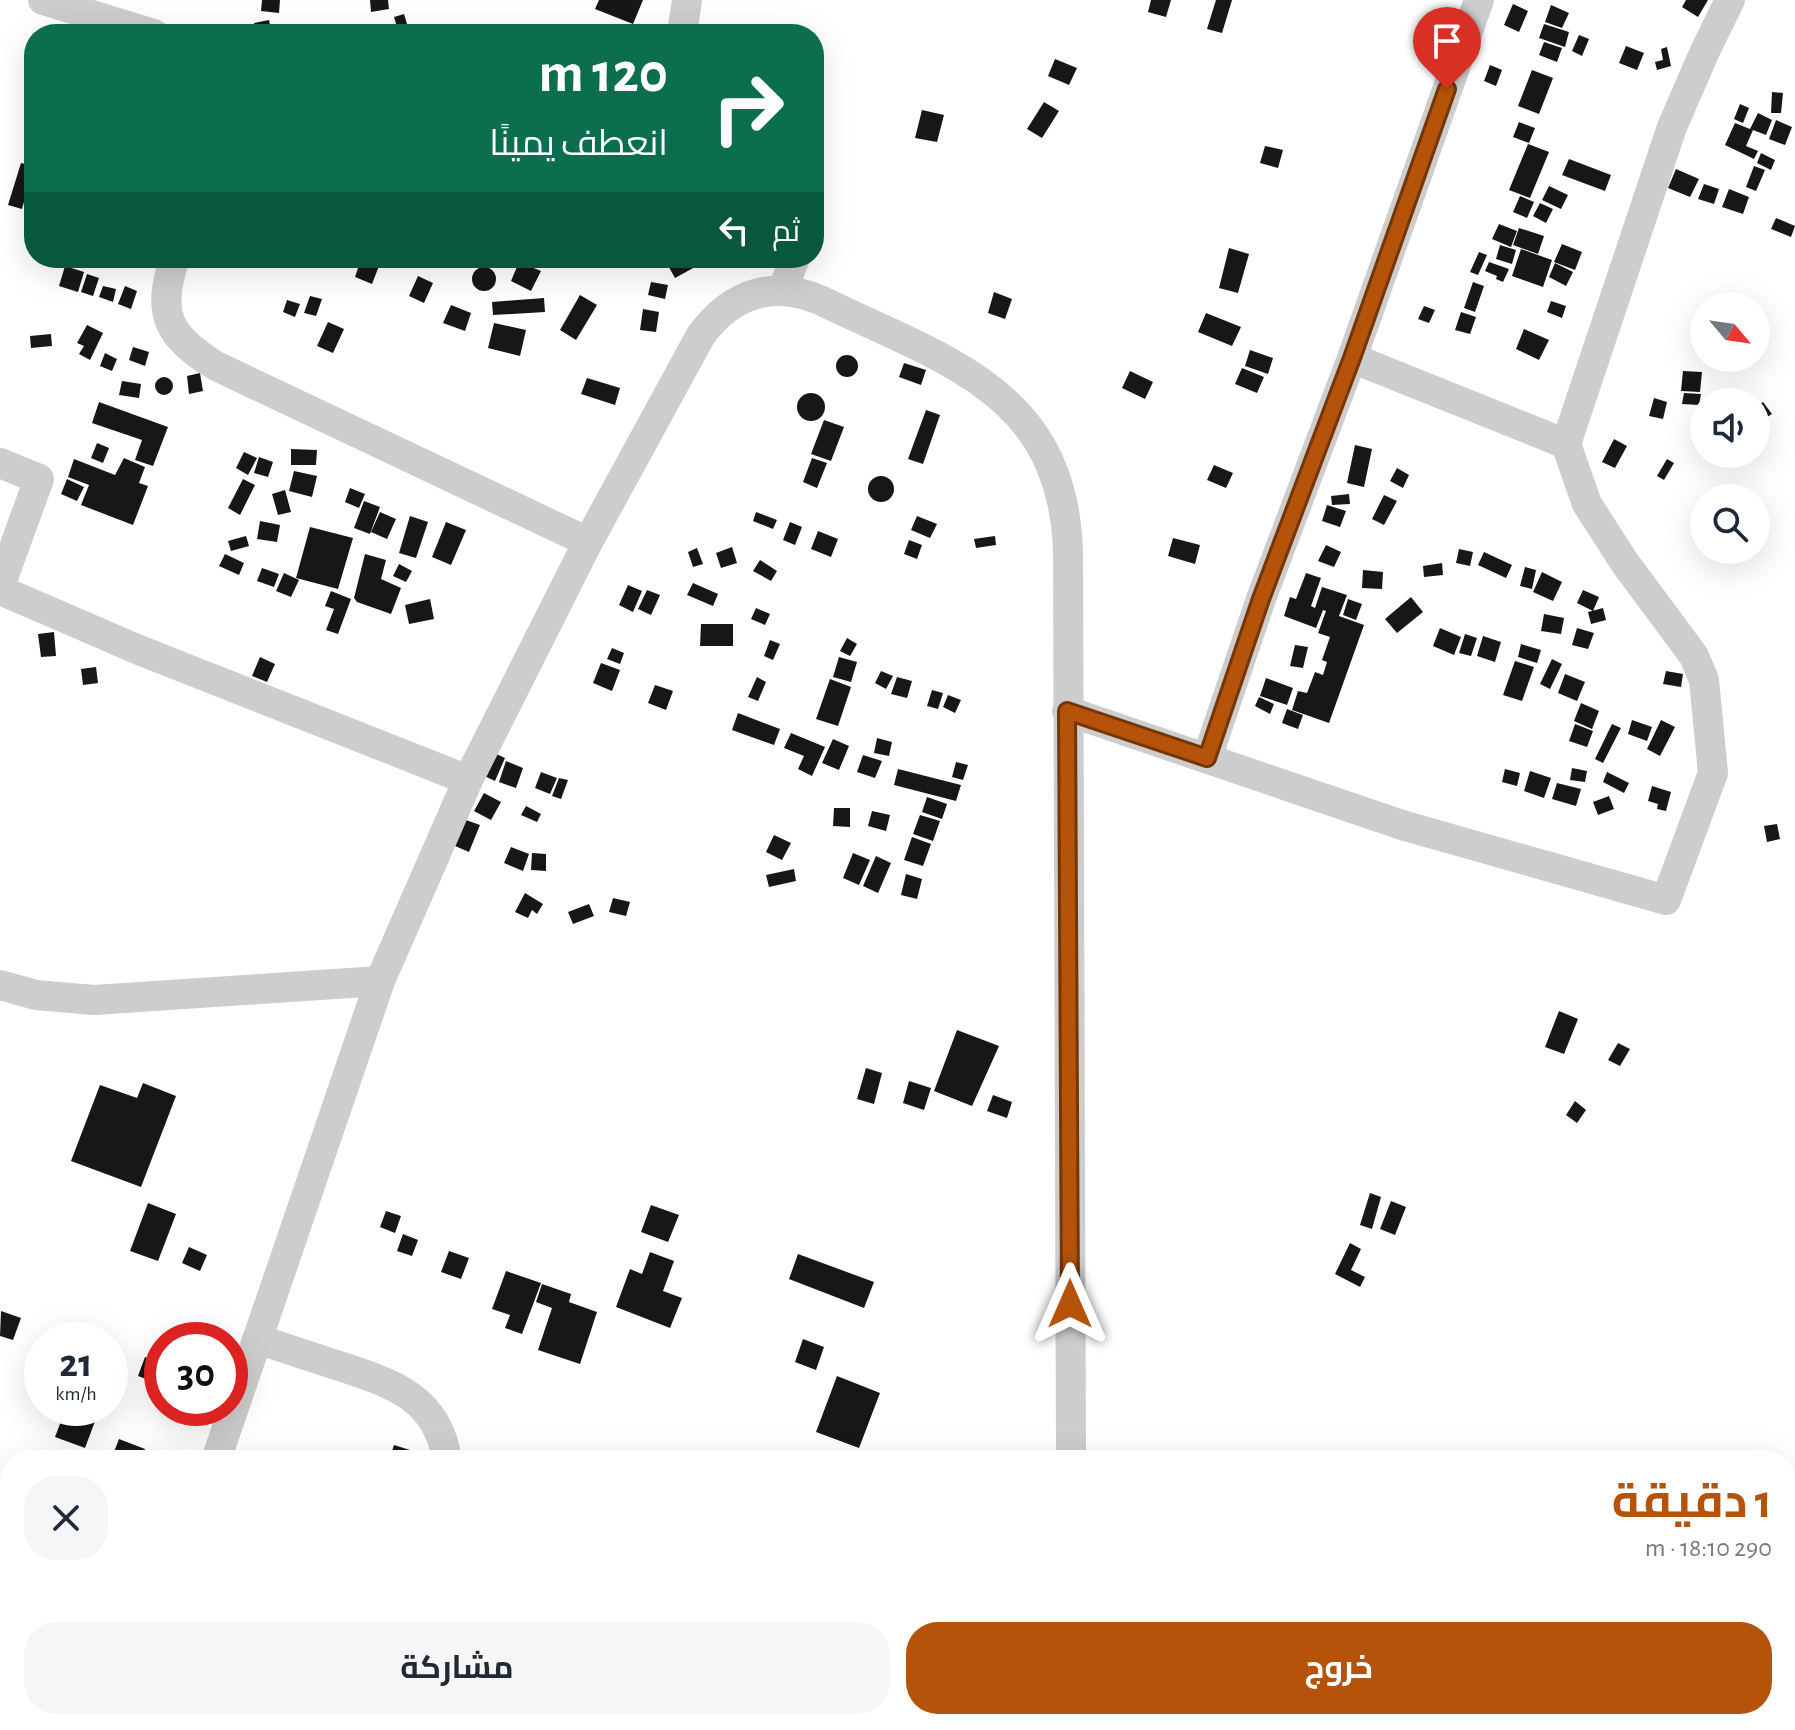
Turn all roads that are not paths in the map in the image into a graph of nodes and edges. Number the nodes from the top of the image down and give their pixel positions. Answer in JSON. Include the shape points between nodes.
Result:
{"nodes":[{"id":1,"x":43,"y":0,"type":"edge"},
{"id":2,"x":687,"y":0,"type":"edge"},
{"id":3,"x":1479,"y":0,"type":"edge"},
{"id":4,"x":1730,"y":0,"type":"edge"},
{"id":5,"x":121,"y":24,"type":"edge"},
{"id":6,"x":683,"y":24,"type":"edge"},
{"id":7,"x":172,"y":268,"type":"edge"},
{"id":8,"x":791,"y":268,"type":"edge"},
{"id":9,"x":783,"y":289,"type":"junction"},
{"id":10,"x":1352,"y":358,"type":"junction"},
{"id":11,"x":1566,"y":444,"type":"junction"},
{"id":12,"x":0,"y":463,"type":"edge"},
{"id":13,"x":588,"y":542,"type":"junction"},
{"id":14,"x":0,"y":588,"type":"edge"},
{"id":15,"x":1067,"y":711,"type":"junction"},
{"id":16,"x":1207,"y":758,"type":"junction"},
{"id":17,"x":468,"y":780,"type":"junction"},
{"id":18,"x":380,"y":981,"type":"junction"},
{"id":19,"x":0,"y":985,"type":"edge"},
{"id":20,"x":257,"y":1339,"type":"junction"},
{"id":21,"x":219,"y":1450,"type":"edge"},
{"id":22,"x":444,"y":1450,"type":"edge"},
{"id":23,"x":1071,"y":1450,"type":"edge"}],
"edges":[{"from":1,"to":5,"type":"street"},
{"from":2,"to":6,"type":"street"},
{"from":3,"to":10,"type":"street"},
{"from":4,"to":11,"type":"street","via":[[1672,127]]},
{"from":7,"to":13,"type":"street","via":[[165,305],[175,333],[196,354]]},
{"from":8,"to":9,"type":"street"},
{"from":9,"to":13,"type":"street","via":[[745,296],[713,319]]},
{"from":9,"to":15,"type":"street","via":[[820,300],[956,366],[1001,396],[1031,428],[1048,456],[1067,519]]},
{"from":10,"to":11,"type":"street"},
{"from":10,"to":16,"type":"street"},
{"from":11,"to":16,"type":"street","via":[[1587,504],[1694,656],[1704,680],[1713,773],[1666,900],[1402,825]]},
{"from":12,"to":14,"type":"street","via":[[39,479]]},
{"from":13,"to":17,"type":"street"},
{"from":14,"to":17,"type":"street"},
{"from":15,"to":16,"type":"street"},
{"from":15,"to":23,"type":"street"},
{"from":17,"to":18,"type":"street"},
{"from":18,"to":19,"type":"street","via":[[94,1000],[36,995]]},
{"from":18,"to":20,"type":"street"},
{"from":20,"to":21,"type":"street"},
{"from":20,"to":22,"type":"street","via":[[400,1388],[429,1414]]}]}
